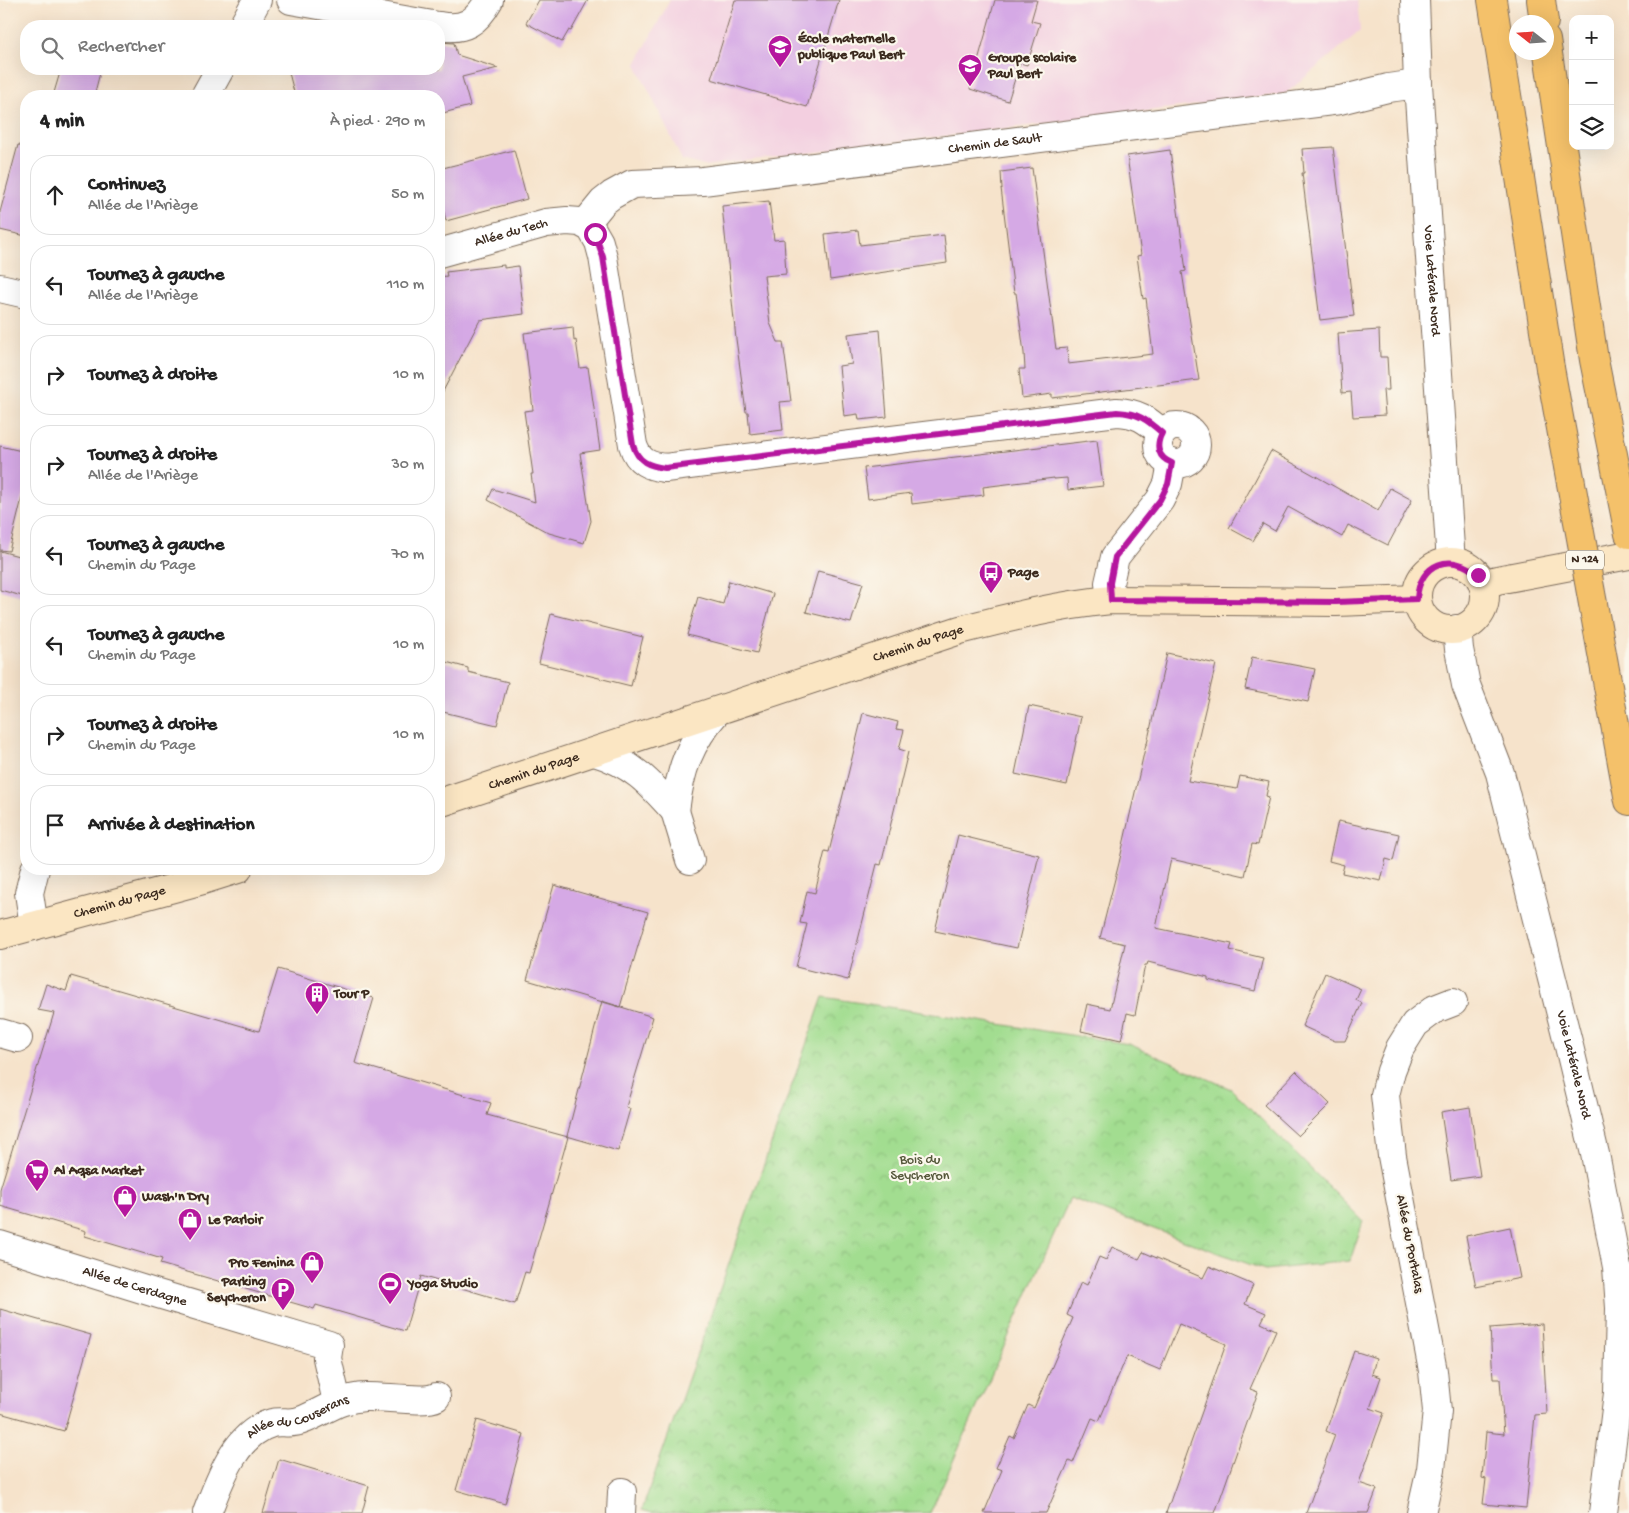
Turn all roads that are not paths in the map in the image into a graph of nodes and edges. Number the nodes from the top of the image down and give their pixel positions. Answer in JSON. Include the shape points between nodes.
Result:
{"nodes":[{"id":1,"x":257,"y":0,"type":"edge"},
{"id":2,"x":291,"y":0,"type":"edge"},
{"id":3,"x":1415,"y":0,"type":"edge"},
{"id":4,"x":1492,"y":0,"type":"edge"},
{"id":5,"x":1541,"y":0,"type":"edge"},
{"id":6,"x":485,"y":7,"type":"edge"},
{"id":7,"x":1543,"y":15,"type":"edge"},
{"id":8,"x":246,"y":20,"type":"edge"},
{"id":9,"x":404,"y":20,"type":"edge"},
{"id":10,"x":445,"y":26,"type":"edge"},
{"id":11,"x":1549,"y":60,"type":"edge"},
{"id":12,"x":217,"y":75,"type":"edge"},
{"id":13,"x":1418,"y":84,"type":"junction"},
{"id":14,"x":208,"y":90,"type":"edge"},
{"id":15,"x":585,"y":224,"type":"junction"},
{"id":16,"x":445,"y":251,"type":"edge"},
{"id":17,"x":0,"y":288,"type":"edge"},
{"id":18,"x":20,"y":293,"type":"edge"},
{"id":19,"x":1629,"y":534,"type":"edge"},
{"id":20,"x":1629,"y":555,"type":"edge"},
{"id":21,"x":1450,"y":562,"type":"junction"},
{"id":22,"x":1483,"y":584,"type":"junction"},
{"id":23,"x":1417,"y":599,"type":"junction"},
{"id":24,"x":1111,"y":600,"type":"junction"},
{"id":25,"x":1457,"y":629,"type":"junction"},
{"id":26,"x":717,"y":711,"type":"junction"},
{"id":27,"x":595,"y":752,"type":"junction"},
{"id":28,"x":445,"y":801,"type":"edge"},
{"id":29,"x":1629,"y":802,"type":"edge"},
{"id":30,"x":675,"y":811,"type":"junction"},
{"id":31,"x":690,"y":860,"type":"dead end"},
{"id":32,"x":34,"y":875,"type":"edge"},
{"id":33,"x":219,"y":875,"type":"edge"},
{"id":34,"x":34,"y":926,"type":"junction"},
{"id":35,"x":0,"y":935,"type":"edge"},
{"id":36,"x":1452,"y":1002,"type":"dead end"},
{"id":37,"x":0,"y":1245,"type":"edge"},
{"id":38,"x":436,"y":1398,"type":"dead end"},
{"id":39,"x":337,"y":1402,"type":"junction"},
{"id":40,"x":207,"y":1513,"type":"edge"},
{"id":41,"x":1421,"y":1513,"type":"edge"},
{"id":42,"x":1603,"y":1513,"type":"edge"}],
"edges":[{"from":1,"to":8,"type":"street"},
{"from":2,"to":9,"type":"street"},
{"from":3,"to":13,"type":"street","name":"Voie Latérale Nord"},
{"from":4,"to":29,"type":"highway","number":"N 124","bridge":true,"via":[[1550,368]]},
{"from":5,"to":7,"type":"highway"},
{"from":6,"to":10,"type":"street","via":[[471,23]]},
{"from":11,"to":19,"type":"highway","via":[[1594,360]]},
{"from":12,"to":14,"type":"street"},
{"from":13,"to":15,"type":"street","name":"Chemin de Sault","via":[[1340,100],[981,146],[703,180],[632,184],[612,194]]},
{"from":13,"to":21,"type":"street","name":"Voie Latérale Nord"},
{"from":15,"to":16,"type":"street","name":"Allée du Tech","via":[[566,220],[546,223]]},
{"from":15,"to":24,"type":"street","via":[[595,234],[603,257],[633,445],[639,459],[650,465],[665,468],[1117,412],[1147,419],[1162,433],[1177,426],[1185,428],[1195,440],[1192,456],[1185,462],[1172,463],[1168,484],[1160,500],[1115,557],[1110,583]]},
{"from":17,"to":18,"type":"street"},
{"from":20,"to":22,"type":"street"},
{"from":21,"to":22,"type":"street","via":[[1470,568]]},
{"from":21,"to":23,"type":"street","via":[[1430,569],[1422,578]]},
{"from":22,"to":25,"type":"street","via":[[1485,596],[1476,618]]},
{"from":23,"to":24,"type":"street","name":"Chemin du Page","via":[[1336,602]]},
{"from":23,"to":25,"type":"street","via":[[1420,610],[1435,626]]},
{"from":24,"to":26,"type":"street","name":"Chemin du Page","via":[[1040,610],[960,630]]},
{"from":25,"to":42,"type":"street","name":"Voie Latérale Nord","via":[[1466,685],[1500,774],[1568,1042],[1595,1154],[1617,1267],[1620,1308],[1618,1393]]},
{"from":26,"to":27,"type":"street","name":"Chemin du Page"},
{"from":26,"to":30,"type":"street","via":[[692,745],[678,786]]},
{"from":27,"to":28,"type":"street","name":"Chemin du Page"},
{"from":27,"to":30,"type":"street","via":[[622,762],[653,787]]},
{"from":30,"to":31,"type":"street"},
{"from":32,"to":34,"type":"street","via":[[29,893]]},
{"from":33,"to":34,"type":"street","name":"Chemin du Page"},
{"from":34,"to":35,"type":"street","name":"Chemin du Page"},
{"from":36,"to":41,"type":"street","name":"Allée du Portalas","via":[[1415,1024],[1400,1048],[1385,1095],[1392,1156],[1433,1371],[1437,1411],[1431,1469]]},
{"from":37,"to":39,"type":"street","name":"Allée de Cerdagne","via":[[330,1345],[327,1358]]},
{"from":38,"to":39,"type":"street","name":"Allée du Couserans","via":[[364,1397]]},
{"from":39,"to":40,"type":"street","name":"Allée du Couserans","via":[[293,1424],[274,1423],[263,1427],[247,1438],[228,1466]]}]}
